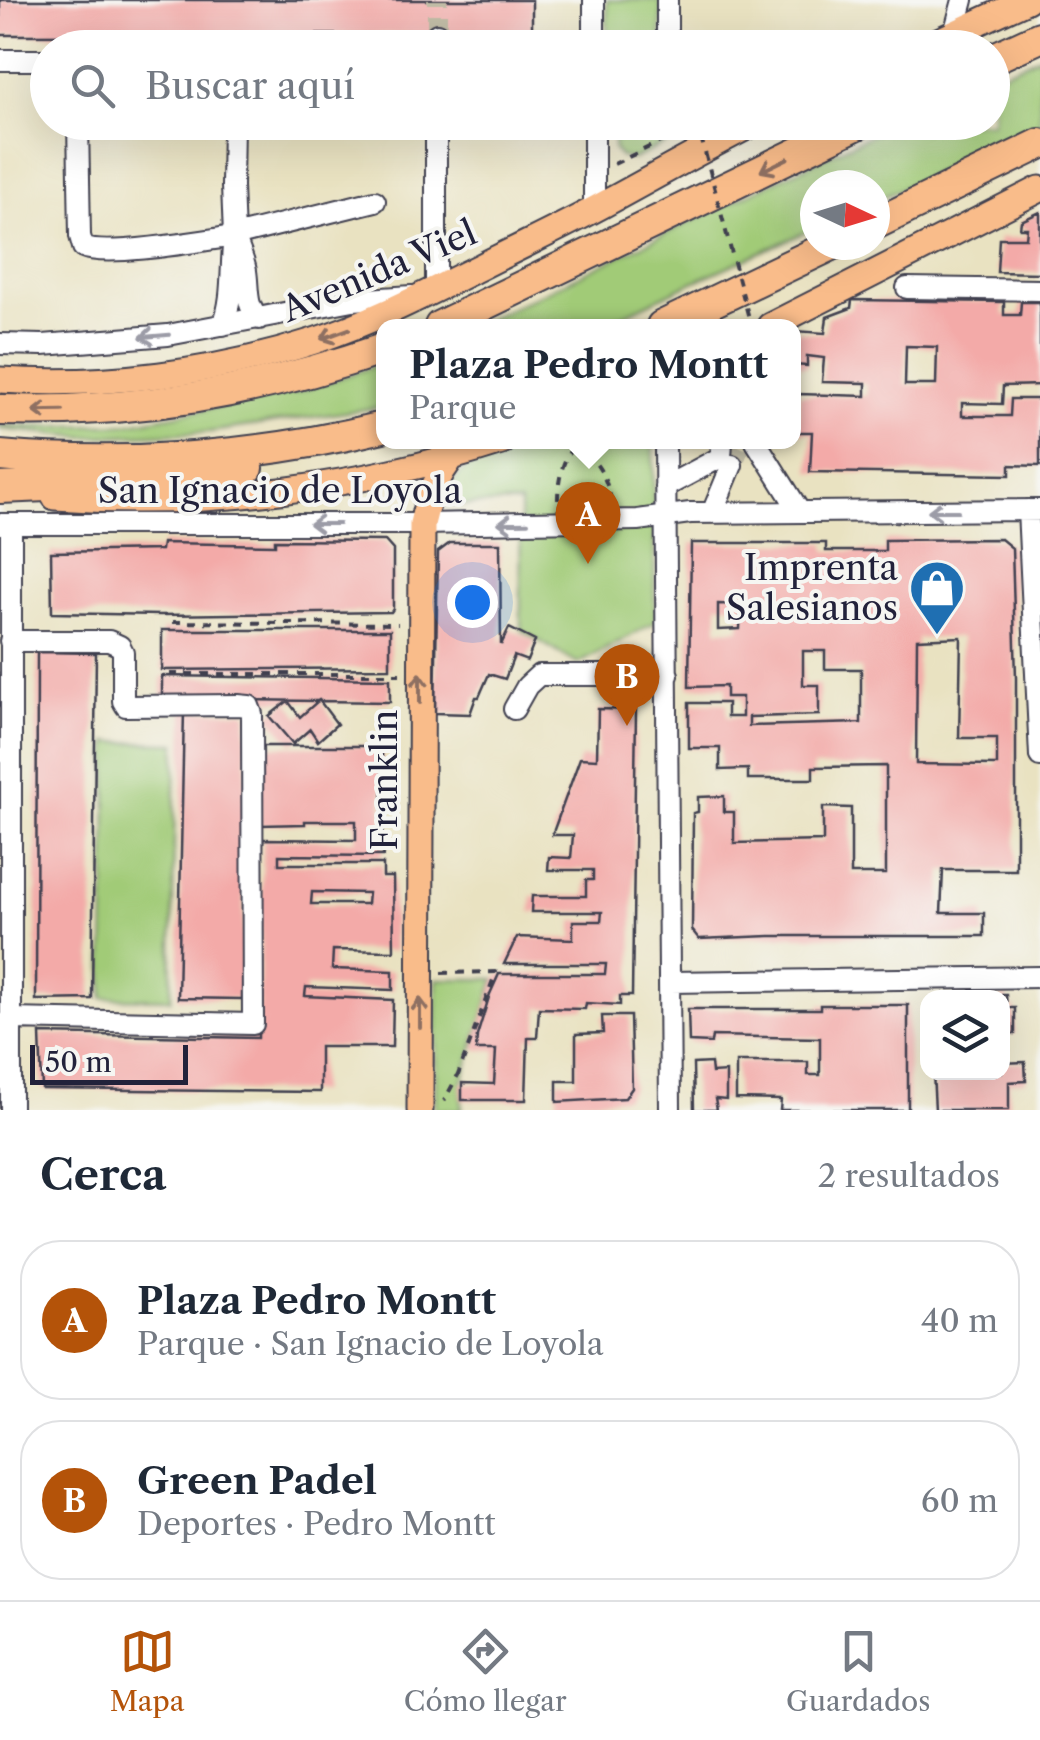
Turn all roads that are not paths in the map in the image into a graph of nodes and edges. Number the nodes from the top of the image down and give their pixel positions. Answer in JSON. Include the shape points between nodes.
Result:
{"nodes":[{"id":1,"x":594,"y":0,"type":"edge"},
{"id":2,"x":667,"y":0,"type":"edge"},
{"id":3,"x":963,"y":0,"type":"edge"},
{"id":4,"x":1028,"y":0,"type":"edge"},
{"id":5,"x":594,"y":30,"type":"edge"},
{"id":6,"x":667,"y":30,"type":"edge"},
{"id":7,"x":955,"y":30,"type":"edge"},
{"id":8,"x":963,"y":30,"type":"edge"},
{"id":9,"x":1040,"y":37,"type":"edge"},
{"id":10,"x":1010,"y":51,"type":"edge"},
{"id":11,"x":0,"y":60,"type":"edge"},
{"id":12,"x":30,"y":60,"type":"edge"},
{"id":13,"x":78,"y":140,"type":"edge"},
{"id":14,"x":233,"y":140,"type":"edge"},
{"id":15,"x":435,"y":140,"type":"edge"},
{"id":16,"x":594,"y":140,"type":"edge"},
{"id":17,"x":723,"y":140,"type":"edge"},
{"id":18,"x":825,"y":140,"type":"edge"},
{"id":19,"x":1040,"y":144,"type":"edge"},
{"id":20,"x":1040,"y":190,"type":"edge"},
{"id":21,"x":374,"y":201,"type":"dead end"},
{"id":22,"x":594,"y":210,"type":"junction"},
{"id":23,"x":890,"y":217,"type":"edge"},
{"id":24,"x":234,"y":236,"type":"junction"},
{"id":25,"x":801,"y":260,"type":"edge"},
{"id":26,"x":907,"y":288,"type":"dead end"},
{"id":27,"x":1040,"y":290,"type":"edge"},
{"id":28,"x":430,"y":292,"type":"junction"},
{"id":29,"x":260,"y":319,"type":"junction"},
{"id":30,"x":454,"y":319,"type":"edge"},
{"id":31,"x":677,"y":319,"type":"edge"},
{"id":32,"x":784,"y":319,"type":"edge"},
{"id":33,"x":223,"y":325,"type":"junction"},
{"id":34,"x":0,"y":344,"type":"edge"},
{"id":35,"x":376,"y":351,"type":"edge"},
{"id":36,"x":0,"y":380,"type":"edge"},
{"id":37,"x":0,"y":410,"type":"edge"},
{"id":38,"x":376,"y":428,"type":"edge"},
{"id":39,"x":316,"y":441,"type":"junction"},
{"id":40,"x":479,"y":449,"type":"edge"},
{"id":41,"x":666,"y":449,"type":"edge"},
{"id":42,"x":722,"y":449,"type":"tunnel mouth"},
{"id":43,"x":760,"y":449,"type":"edge"},
{"id":44,"x":0,"y":456,"type":"edge"},
{"id":45,"x":452,"y":457,"type":"junction"},
{"id":46,"x":732,"y":466,"type":"tunnel mouth"},
{"id":47,"x":665,"y":487,"type":"junction"},
{"id":48,"x":0,"y":490,"type":"edge"},
{"id":49,"x":1034,"y":510,"type":"edge"},
{"id":50,"x":800,"y":512,"type":"junction"},
{"id":51,"x":712,"y":513,"type":"junction"},
{"id":52,"x":666,"y":516,"type":"junction"},
{"id":53,"x":6,"y":524,"type":"edge"},
{"id":54,"x":422,"y":524,"type":"junction"},
{"id":55,"x":10,"y":641,"type":"junction"},
{"id":56,"x":668,"y":675,"type":"junction"},
{"id":57,"x":514,"y":710,"type":"dead end"},
{"id":58,"x":1040,"y":756,"type":"edge"},
{"id":59,"x":1040,"y":977,"type":"edge"},
{"id":60,"x":670,"y":982,"type":"junction"},
{"id":61,"x":11,"y":1018,"type":"junction"},
{"id":62,"x":11,"y":1110,"type":"edge"},
{"id":63,"x":420,"y":1110,"type":"edge"},
{"id":64,"x":670,"y":1110,"type":"edge"}],
"edges":[{"from":1,"to":5,"type":"street"},
{"from":2,"to":6,"type":"street"},
{"from":3,"to":7,"type":"street"},
{"from":4,"to":8,"type":"main road"},
{"from":9,"to":10,"type":"highway"},
{"from":11,"to":12,"type":"street"},
{"from":13,"to":24,"type":"street","via":[[83,248]]},
{"from":14,"to":24,"type":"street"},
{"from":15,"to":28,"type":"street"},
{"from":16,"to":22,"type":"street"},
{"from":17,"to":22,"type":"main road","name":"Avenida Viel"},
{"from":18,"to":30,"type":"highway","one_way":true},
{"from":19,"to":23,"type":"highway"},
{"from":20,"to":32,"type":"main road"},
{"from":21,"to":24,"type":"street"},
{"from":22,"to":28,"type":"main road","name":"Avenida Viel"},
{"from":24,"to":29,"type":"street","via":[[248,300]]},
{"from":24,"to":33,"type":"street"},
{"from":25,"to":31,"type":"highway"},
{"from":26,"to":27,"type":"street"},
{"from":28,"to":29,"type":"street"},
{"from":28,"to":36,"type":"main road","name":"Avenida Viel","one_way":true,"via":[[335,334],[244,360],[111,379]]},
{"from":29,"to":33,"type":"street"},
{"from":33,"to":34,"type":"street","one_way":true,"via":[[43,346]]},
{"from":35,"to":37,"type":"highway","one_way":true,"via":[[209,396],[114,408]]},
{"from":38,"to":39,"type":"highway"},
{"from":39,"to":44,"type":"highway","via":[[189,457]]},
{"from":39,"to":48,"type":"highway","via":[[270,461],[192,479]]},
{"from":40,"to":45,"type":"main road"},
{"from":41,"to":47,"type":"street"},
{"from":42,"to":47,"type":"street","via":[[721,457]]},
{"from":43,"to":50,"type":"street"},
{"from":45,"to":48,"type":"main road","via":[[365,477],[212,498],[111,501]]},
{"from":45,"to":54,"type":"main road","name":"Franklin","via":[[430,491]]},
{"from":46,"to":51,"type":"street"},
{"from":47,"to":52,"type":"street"},
{"from":49,"to":50,"type":"street","name":"San Ignacio de Loyola","one_way":true},
{"from":49,"to":58,"type":"street"},
{"from":50,"to":51,"type":"street","name":"San Ignacio de Loyola"},
{"from":51,"to":52,"type":"street","name":"San Ignacio de Loyola"},
{"from":52,"to":54,"type":"street","name":"San Ignacio de Loyola","one_way":true},
{"from":52,"to":56,"type":"street"},
{"from":54,"to":53,"type":"street","name":"San Ignacio de Loyola","one_way":true},
{"from":53,"to":55,"type":"street"},
{"from":63,"to":54,"type":"main road","name":"Franklin","one_way":true},
{"from":55,"to":61,"type":"street"},
{"from":55,"to":61,"type":"street","via":[[120,646],[126,706],[248,706],[253,1024]]},
{"from":56,"to":57,"type":"street","via":[[539,675]]},
{"from":56,"to":60,"type":"street"},
{"from":59,"to":60,"type":"street"},
{"from":60,"to":64,"type":"street"},
{"from":61,"to":62,"type":"street"}]}
